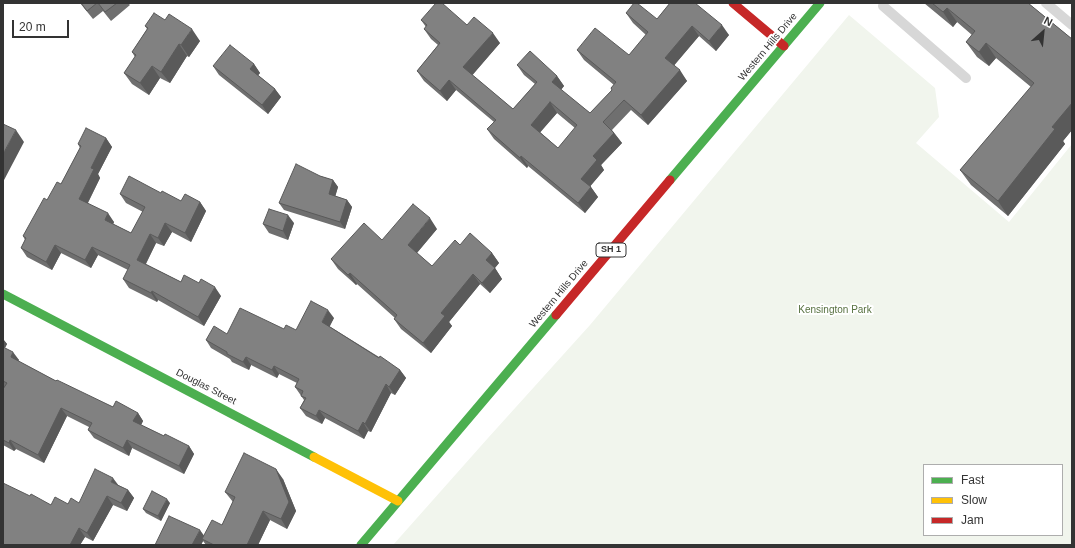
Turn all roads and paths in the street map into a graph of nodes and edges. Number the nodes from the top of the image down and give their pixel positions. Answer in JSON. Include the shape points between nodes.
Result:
{"nodes":[{"id":1,"x":733,"y":3,"type":"edge"},
{"id":2,"x":820,"y":3,"type":"edge"},
{"id":3,"x":1046,"y":3,"type":"edge"},
{"id":4,"x":882,"y":4,"type":"edge"},
{"id":5,"x":1072,"y":25,"type":"edge"},
{"id":6,"x":784,"y":46,"type":"junction"},
{"id":7,"x":966,"y":78,"type":"dead end"},
{"id":8,"x":3,"y":294,"type":"edge"},
{"id":9,"x":398,"y":501,"type":"junction"},
{"id":10,"x":361,"y":545,"type":"edge"}],
"edges":[{"from":1,"to":6,"type":"main road"},
{"from":2,"to":6,"type":"main road","name":"Western Hills Drive","number":"SH 1"},
{"from":3,"to":5,"type":"lane"},
{"from":4,"to":7,"type":"lane"},
{"from":6,"to":9,"type":"main road","name":"Western Hills Drive","number":"SH 1"},
{"from":8,"to":9,"type":"main road","name":"Douglas Street"},
{"from":9,"to":10,"type":"main road","name":"Western Hills Drive","number":"SH 1"}]}
